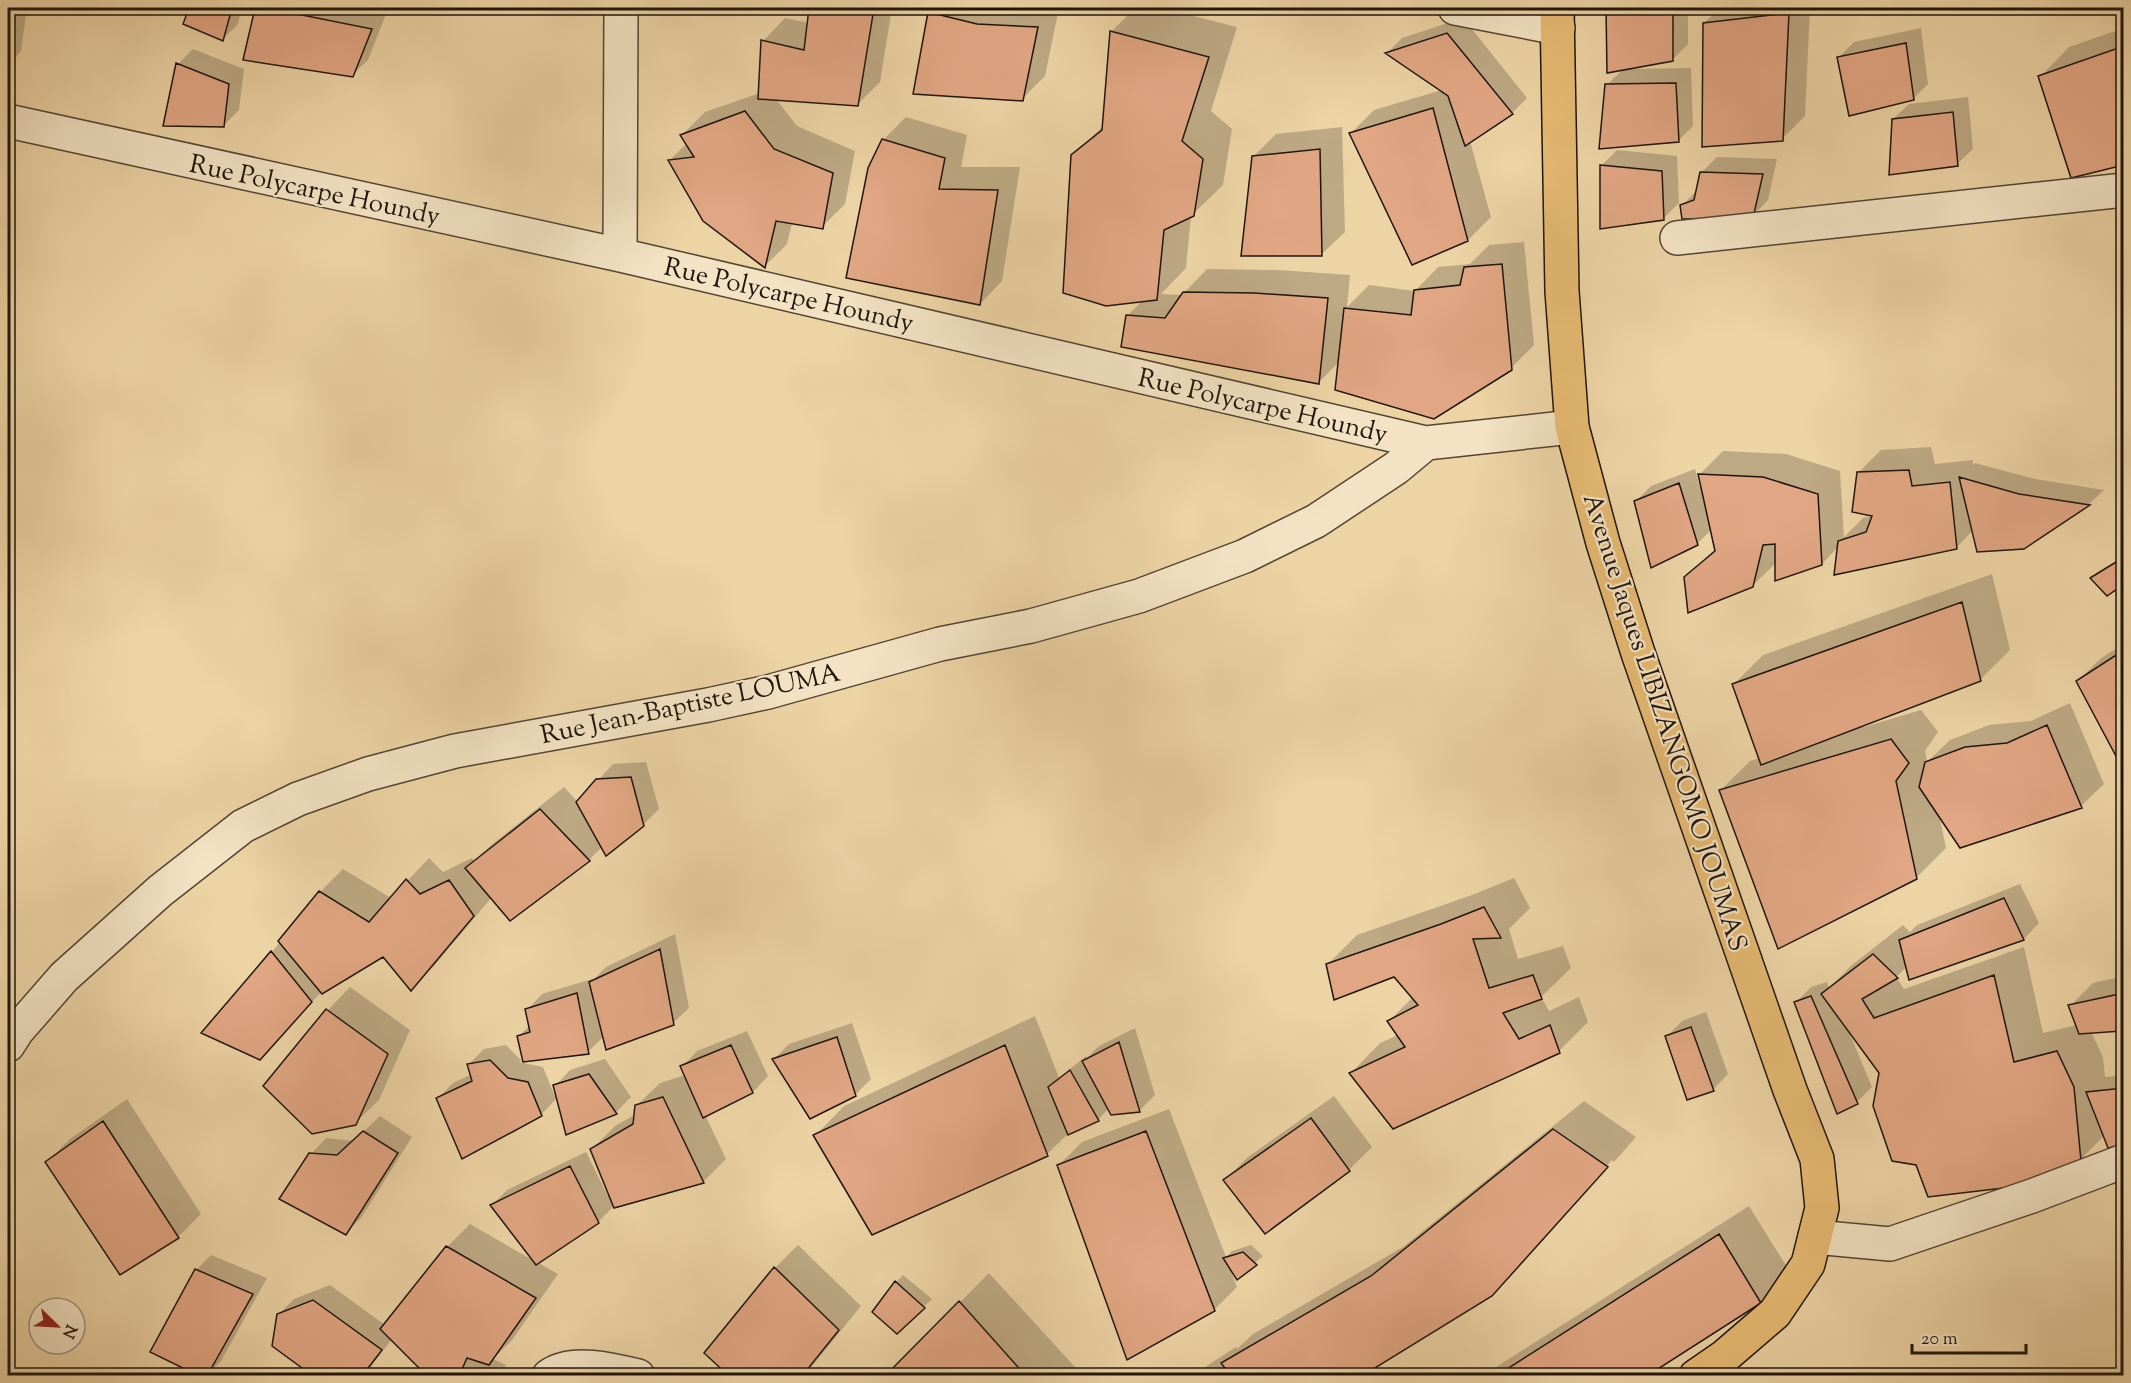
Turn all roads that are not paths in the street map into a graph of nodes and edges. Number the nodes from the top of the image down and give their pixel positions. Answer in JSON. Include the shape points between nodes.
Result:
{"nodes":[{"id":1,"x":621,"y":8,"type":"edge"},
{"id":2,"x":1455,"y":8,"type":"edge"},
{"id":3,"x":1557,"y":18,"type":"edge"},
{"id":4,"x":8,"y":121,"type":"edge"},
{"id":5,"x":2124,"y":190,"type":"edge"},
{"id":6,"x":1677,"y":238,"type":"dead end"},
{"id":7,"x":620,"y":255,"type":"junction"},
{"id":8,"x":1572,"y":427,"type":"junction"},
{"id":9,"x":1426,"y":443,"type":"junction"},
{"id":10,"x":8,"y":1045,"type":"edge"},
{"id":11,"x":2124,"y":1161,"type":"edge"},
{"id":12,"x":1815,"y":1237,"type":"junction"},
{"id":13,"x":549,"y":1376,"type":"edge"},
{"id":14,"x":638,"y":1376,"type":"edge"},
{"id":15,"x":1696,"y":1376,"type":"edge"}],
"edges":[{"from":1,"to":7,"type":"street"},
{"from":2,"to":3,"type":"street"},
{"from":3,"to":8,"type":"main road","name":"Avenue Jaques LIBIZANGOMO JOUMAS","via":[[1562,291]]},
{"from":4,"to":7,"type":"street","name":"Rue Polycarpe Houndy"},
{"from":5,"to":6,"type":"street"},
{"from":7,"to":9,"type":"street","name":"Rue Polycarpe Houndy"},
{"from":8,"to":9,"type":"street","name":"Rue Polycarpe Houndy"},
{"from":8,"to":12,"type":"main road","name":"Avenue Jaques LIBIZANGOMO JOUMAS","via":[[1638,653],[1817,1159],[1822,1208]]},
{"from":9,"to":10,"type":"street","name":"Rue Jean-Baptiste LOUMA","via":[[1396,468],[1316,520],[1245,556],[1139,596],[1031,626],[940,644],[768,692],[455,751],[369,774],[298,799],[243,826],[160,891],[64,977]]},
{"from":11,"to":12,"type":"street","via":[[1890,1244]]},
{"from":12,"to":15,"type":"main road","name":"Avenue Jaques LIBIZANGOMO JOUMAS","via":[[1808,1264],[1775,1313]]},
{"from":13,"to":14,"type":"street","via":[[556,1370],[598,1366]]}]}
